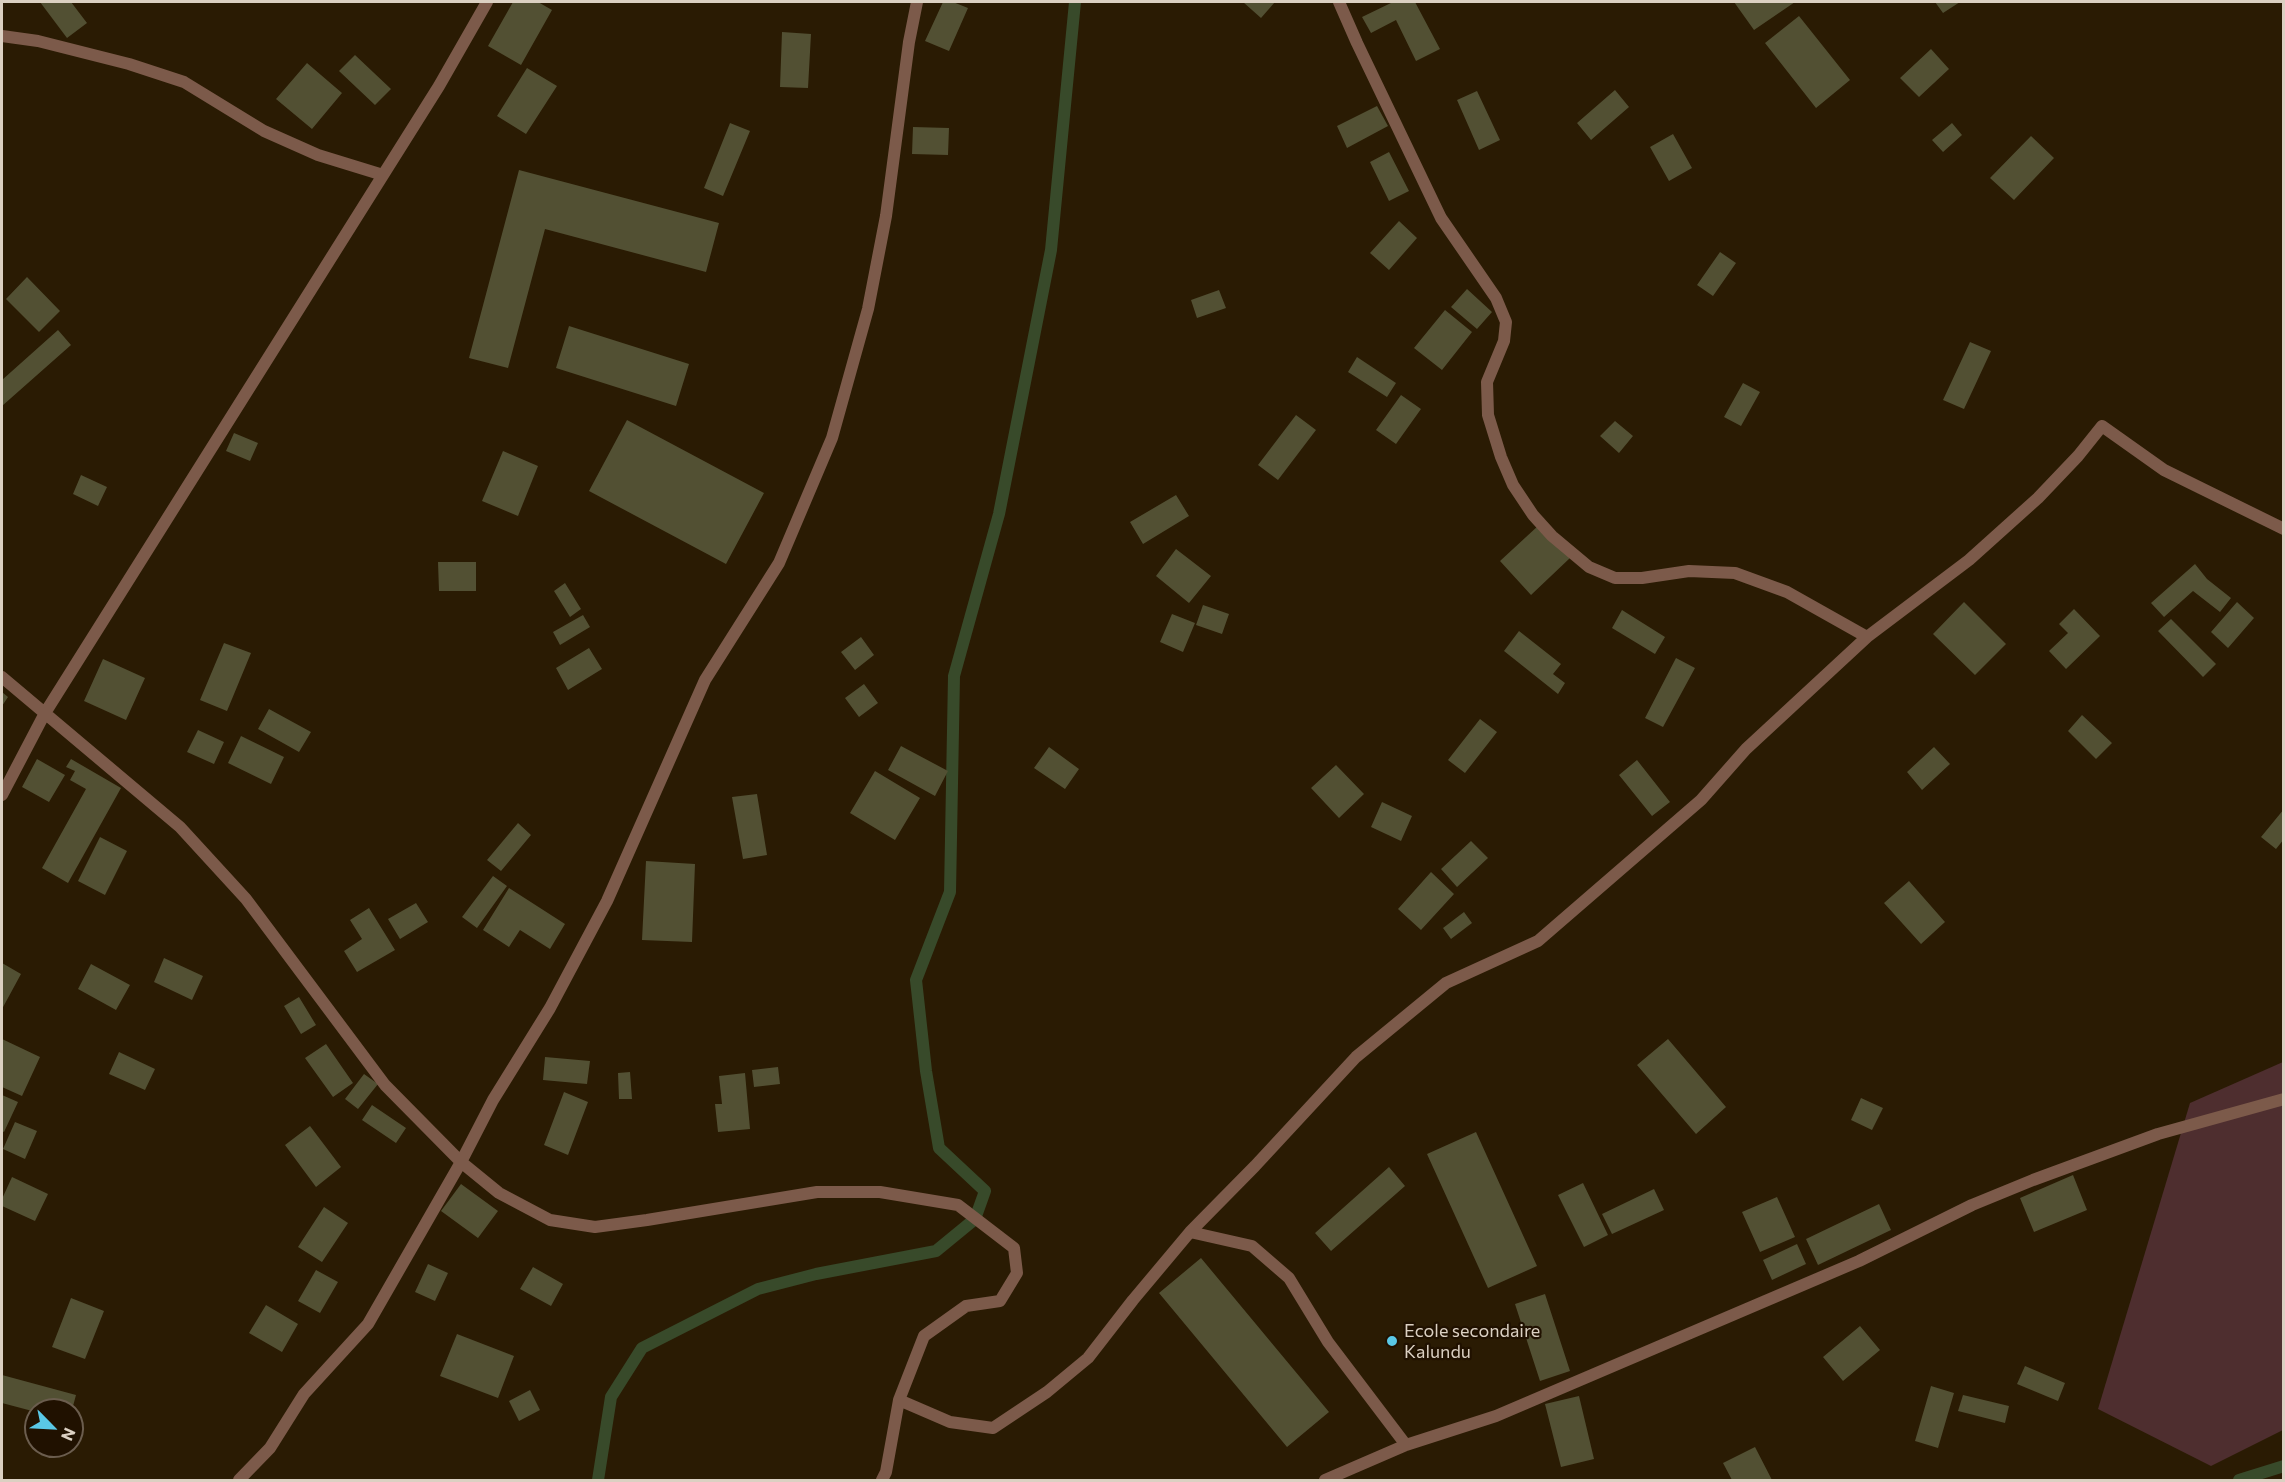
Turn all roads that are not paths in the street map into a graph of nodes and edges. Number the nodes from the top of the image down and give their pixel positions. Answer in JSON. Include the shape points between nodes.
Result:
{"nodes":[{"id":1,"x":486,"y":2,"type":"edge"},
{"id":2,"x":917,"y":2,"type":"edge"},
{"id":3,"x":1339,"y":2,"type":"edge"},
{"id":4,"x":2,"y":36,"type":"edge"},
{"id":5,"x":383,"y":175,"type":"junction"},
{"id":6,"x":2283,"y":529,"type":"edge"},
{"id":7,"x":1867,"y":637,"type":"junction"},
{"id":8,"x":2,"y":677,"type":"edge"},
{"id":9,"x":45,"y":713,"type":"junction"},
{"id":10,"x":2,"y":795,"type":"edge"},
{"id":11,"x":2283,"y":1099,"type":"edge"},
{"id":12,"x":461,"y":1162,"type":"junction"},
{"id":13,"x":1190,"y":1232,"type":"junction"},
{"id":14,"x":899,"y":1400,"type":"junction"},
{"id":15,"x":1406,"y":1445,"type":"junction"},
{"id":16,"x":239,"y":1480,"type":"edge"},
{"id":17,"x":882,"y":1480,"type":"edge"},
{"id":18,"x":1325,"y":1480,"type":"edge"}],
"edges":[{"from":1,"to":5,"type":"street"},
{"from":2,"to":12,"type":"street","via":[[884,227],[868,309],[832,438],[779,563],[705,680],[607,901]]},
{"from":3,"to":7,"type":"street","via":[[1441,218],[1496,298],[1506,322],[1504,341],[1487,382],[1488,415],[1513,485],[1533,515],[1589,567],[1615,578],[1689,571],[1735,573],[1787,592]]},
{"from":4,"to":5,"type":"street","via":[[84,52],[184,82],[264,131],[318,155]]},
{"from":5,"to":9,"type":"street"},
{"from":6,"to":7,"type":"street","via":[[2164,470],[2102,426],[2038,498],[1969,560]]},
{"from":7,"to":13,"type":"street","via":[[1746,749],[1701,800],[1538,941],[1446,983],[1356,1057]]},
{"from":8,"to":9,"type":"street"},
{"from":9,"to":10,"type":"street"},
{"from":9,"to":12,"type":"street","via":[[202,851],[246,899],[385,1085]]},
{"from":11,"to":15,"type":"street","via":[[2158,1134],[2033,1180],[1972,1205],[1859,1261],[1496,1416]]},
{"from":12,"to":14,"type":"street","via":[[499,1193],[550,1220],[595,1227],[817,1192],[880,1192],[958,1205],[1014,1248],[1017,1273],[1000,1301],[966,1306],[924,1336]]},
{"from":12,"to":16,"type":"street","via":[[368,1324],[304,1394],[270,1448]]},
{"from":13,"to":14,"type":"street","via":[[1088,1358],[1047,1392],[993,1428],[950,1422]]},
{"from":13,"to":15,"type":"street","via":[[1252,1246],[1289,1278],[1328,1342]]},
{"from":14,"to":17,"type":"street"},
{"from":15,"to":18,"type":"street"}]}
